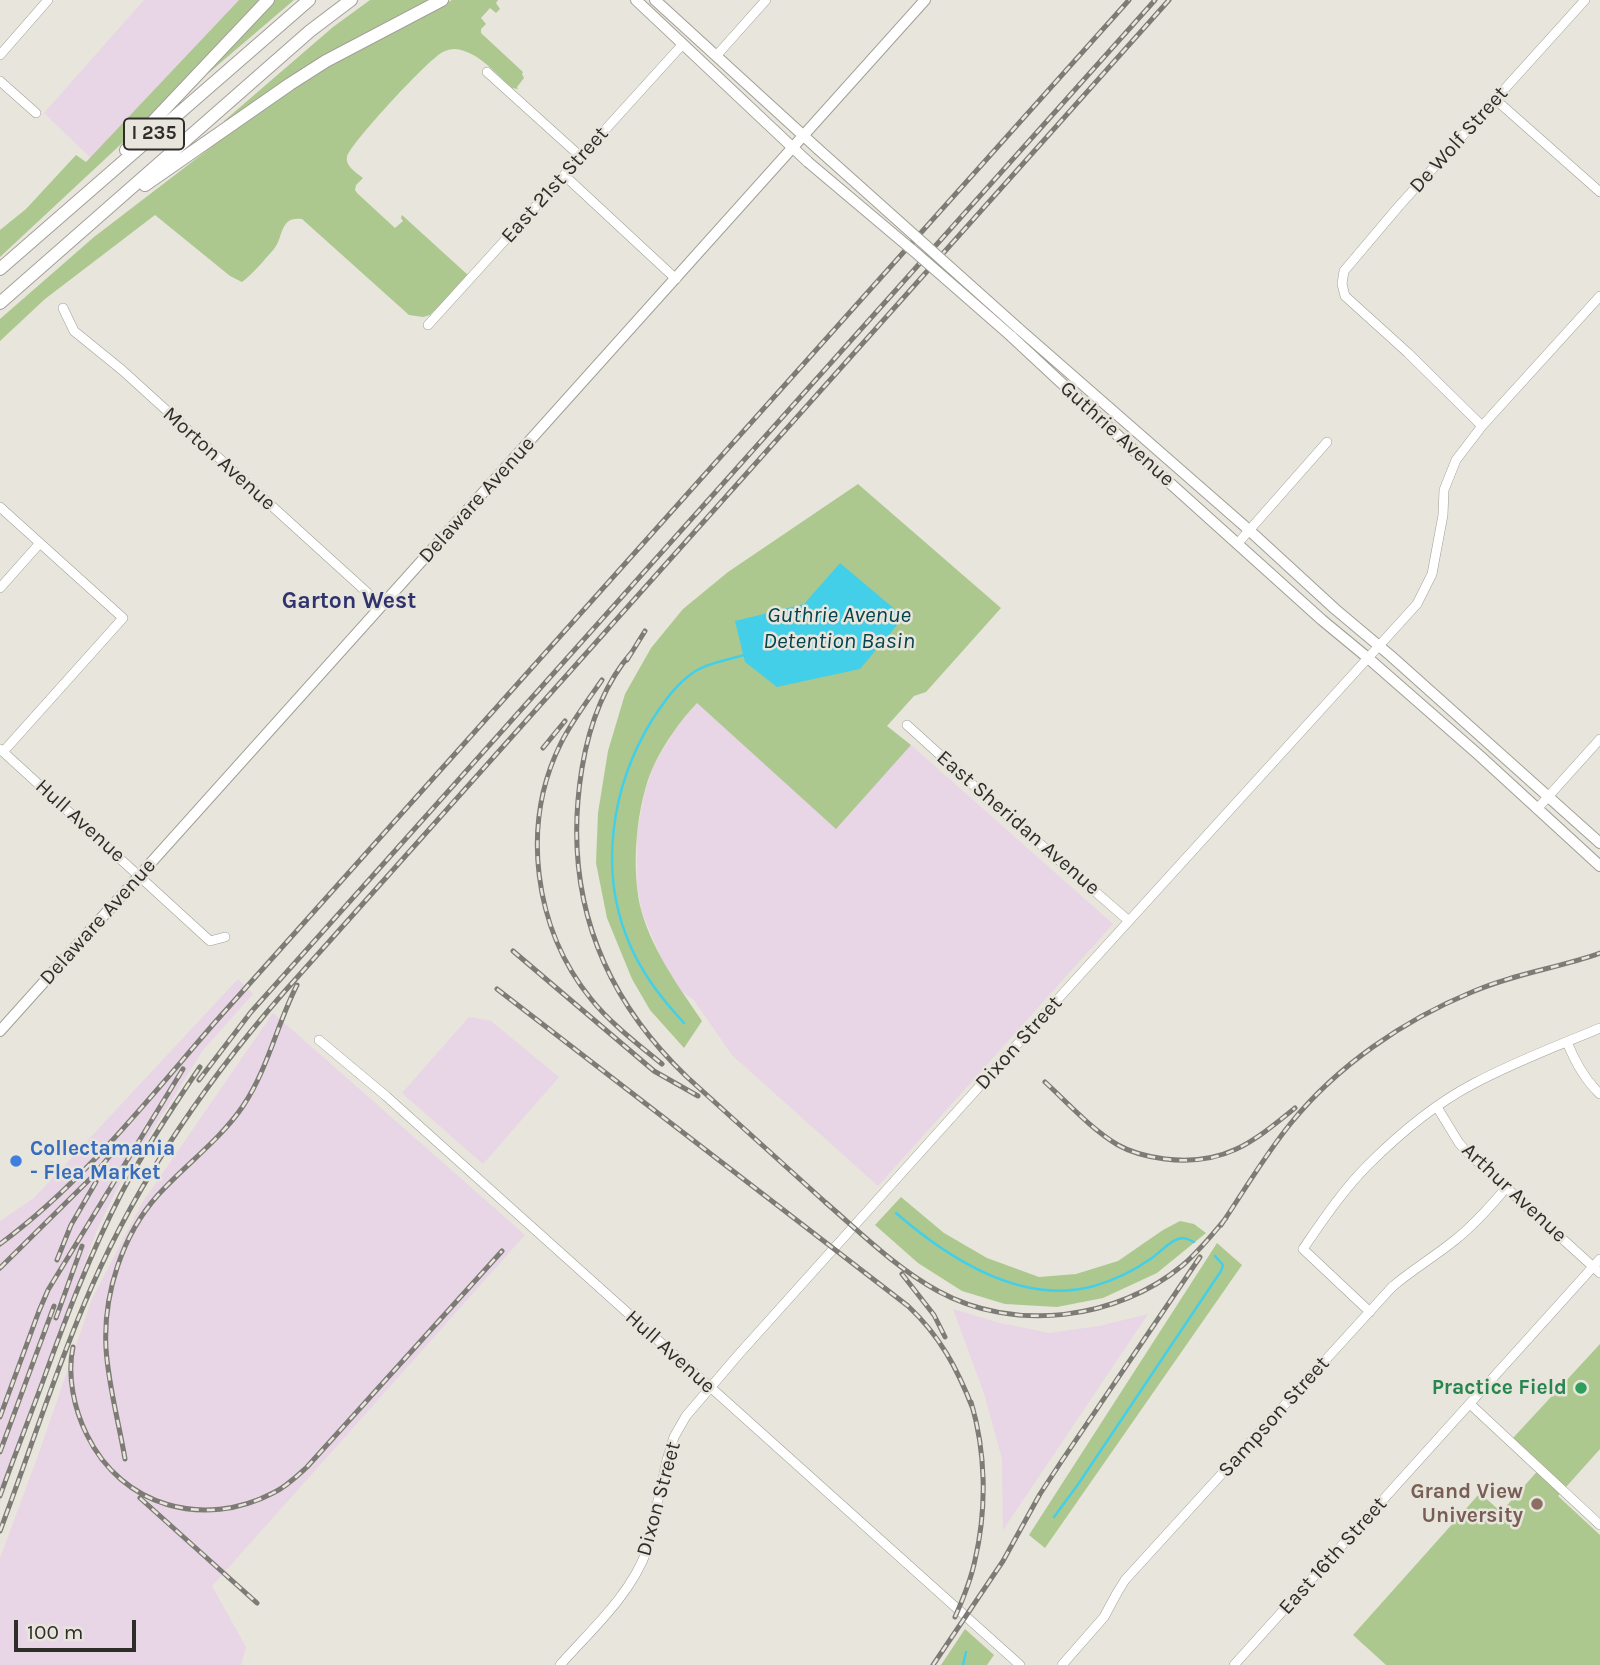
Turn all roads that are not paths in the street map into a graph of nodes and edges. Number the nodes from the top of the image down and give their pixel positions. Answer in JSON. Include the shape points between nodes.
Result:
{"nodes":[{"id":1,"x":48,"y":0,"type":"edge"},
{"id":2,"x":268,"y":0,"type":"edge"},
{"id":3,"x":309,"y":0,"type":"edge"},
{"id":4,"x":351,"y":0,"type":"edge"},
{"id":5,"x":442,"y":0,"type":"edge"},
{"id":6,"x":636,"y":0,"type":"edge"},
{"id":7,"x":655,"y":0,"type":"edge"},
{"id":8,"x":766,"y":0,"type":"edge"},
{"id":9,"x":925,"y":0,"type":"edge"},
{"id":10,"x":1585,"y":0,"type":"edge"},
{"id":11,"x":682,"y":45,"type":"junction"},
{"id":12,"x":0,"y":54,"type":"edge"},
{"id":13,"x":717,"y":55,"type":"junction"},
{"id":14,"x":487,"y":72,"type":"dead end"},
{"id":15,"x":0,"y":81,"type":"edge"},
{"id":16,"x":1496,"y":100,"type":"junction"},
{"id":17,"x":36,"y":113,"type":"dead end"},
{"id":18,"x":803,"y":136,"type":"junction"},
{"id":19,"x":793,"y":148,"type":"junction"},
{"id":20,"x":580,"y":156,"type":"junction"},
{"id":21,"x":564,"y":175,"type":"junction"},
{"id":22,"x":1600,"y":192,"type":"edge"},
{"id":23,"x":81,"y":197,"type":"junction"},
{"id":24,"x":98,"y":217,"type":"junction"},
{"id":25,"x":0,"y":269,"type":"edge"},
{"id":26,"x":676,"y":279,"type":"junction"},
{"id":27,"x":1600,"y":296,"type":"edge"},
{"id":28,"x":0,"y":303,"type":"edge"},
{"id":29,"x":63,"y":308,"type":"dead end"},
{"id":30,"x":428,"y":325,"type":"dead end"},
{"id":31,"x":1015,"y":332,"type":"junction"},
{"id":32,"x":1482,"y":426,"type":"junction"},
{"id":33,"x":1326,"y":442,"type":"dead end"},
{"id":34,"x":0,"y":507,"type":"edge"},
{"id":35,"x":1249,"y":530,"type":"junction"},
{"id":36,"x":1238,"y":542,"type":"junction"},
{"id":37,"x":40,"y":543,"type":"junction"},
{"id":38,"x":0,"y":588,"type":"edge"},
{"id":39,"x":382,"y":606,"type":"junction"},
{"id":40,"x":1380,"y":646,"type":"junction"},
{"id":41,"x":1368,"y":658,"type":"junction"},
{"id":42,"x":907,"y":726,"type":"dead end"},
{"id":43,"x":1600,"y":739,"type":"edge"},
{"id":44,"x":2,"y":750,"type":"edge"},
{"id":45,"x":1548,"y":796,"type":"junction"},
{"id":46,"x":1537,"y":809,"type":"junction"},
{"id":47,"x":1600,"y":843,"type":"edge"},
{"id":48,"x":1600,"y":866,"type":"edge"},
{"id":49,"x":139,"y":875,"type":"junction"},
{"id":50,"x":1129,"y":921,"type":"junction"},
{"id":51,"x":225,"y":937,"type":"dead end"},
{"id":52,"x":1600,"y":1028,"type":"edge"},
{"id":53,"x":0,"y":1031,"type":"edge"},
{"id":54,"x":319,"y":1040,"type":"dead end"},
{"id":55,"x":1567,"y":1042,"type":"junction"},
{"id":56,"x":1600,"y":1094,"type":"edge"},
{"id":57,"x":1437,"y":1107,"type":"junction"},
{"id":58,"x":1506,"y":1188,"type":"junction"},
{"id":59,"x":1598,"y":1266,"type":"edge"},
{"id":60,"x":1370,"y":1312,"type":"junction"},
{"id":61,"x":710,"y":1387,"type":"junction"},
{"id":62,"x":1470,"y":1404,"type":"junction"},
{"id":63,"x":1600,"y":1525,"type":"edge"},
{"id":64,"x":560,"y":1665,"type":"edge"},
{"id":65,"x":1020,"y":1665,"type":"edge"},
{"id":66,"x":1062,"y":1665,"type":"edge"},
{"id":67,"x":1234,"y":1665,"type":"edge"}],
"edges":[{"from":1,"to":12,"type":"street"},
{"from":2,"to":23,"type":"highway"},
{"from":3,"to":23,"type":"highway","number":"I 235"},
{"from":4,"to":24,"type":"highway","number":"I 235"},
{"from":5,"to":24,"type":"highway","via":[[326,61]]},
{"from":6,"to":11,"type":"main road","name":"Guthrie Avenue"},
{"from":7,"to":13,"type":"main road","name":"Guthrie Avenue"},
{"from":8,"to":13,"type":"street"},
{"from":9,"to":18,"type":"main road","name":"Delaware Avenue"},
{"from":10,"to":16,"type":"street","name":"De Wolf Street"},
{"from":11,"to":19,"type":"main road","name":"Guthrie Avenue"},
{"from":11,"to":20,"type":"street","name":"East 21st Street"},
{"from":13,"to":18,"type":"main road","name":"Guthrie Avenue"},
{"from":14,"to":20,"type":"street"},
{"from":15,"to":17,"type":"street"},
{"from":16,"to":22,"type":"street"},
{"from":16,"to":32,"type":"street","name":"De Wolf Street","via":[[1346,267],[1342,284],[1345,296]]},
{"from":18,"to":19,"type":"main road","name":"Delaware Avenue"},
{"from":18,"to":31,"type":"main road","name":"Guthrie Avenue","bridge":true},
{"from":19,"to":26,"type":"main road","name":"Delaware Avenue"},
{"from":19,"to":31,"type":"main road","name":"Guthrie Avenue","bridge":true},
{"from":20,"to":21,"type":"street","name":"East 21st Street"},
{"from":21,"to":26,"type":"street"},
{"from":21,"to":30,"type":"street","name":"East 21st Street"},
{"from":23,"to":25,"type":"highway","number":"I 235"},
{"from":24,"to":28,"type":"highway","number":"I 235"},
{"from":26,"to":39,"type":"main road","name":"Delaware Avenue"},
{"from":27,"to":32,"type":"street","name":"Dixon Street"},
{"from":29,"to":39,"type":"street","name":"Morton Avenue","via":[[74,331]]},
{"from":31,"to":35,"type":"main road","name":"Guthrie Avenue"},
{"from":31,"to":36,"type":"main road","name":"Guthrie Avenue","via":[[1141,457]]},
{"from":32,"to":40,"type":"street","name":"Dixon Street","via":[[1456,460],[1444,490],[1432,574],[1418,604]]},
{"from":33,"to":35,"type":"street"},
{"from":34,"to":37,"type":"street"},
{"from":35,"to":36,"type":"street"},
{"from":35,"to":40,"type":"main road","name":"Guthrie Avenue"},
{"from":36,"to":41,"type":"main road","name":"Guthrie Avenue"},
{"from":37,"to":38,"type":"street"},
{"from":37,"to":44,"type":"street","via":[[123,618]]},
{"from":39,"to":49,"type":"main road","name":"Delaware Avenue"},
{"from":40,"to":41,"type":"street","name":"Dixon Street"},
{"from":40,"to":45,"type":"main road","name":"Guthrie Avenue"},
{"from":41,"to":46,"type":"main road","name":"Guthrie Avenue"},
{"from":41,"to":50,"type":"street","name":"Dixon Street"},
{"from":42,"to":50,"type":"street","name":"East Sheridan Avenue"},
{"from":43,"to":45,"type":"street"},
{"from":44,"to":49,"type":"street","name":"Hull Avenue"},
{"from":45,"to":46,"type":"street"},
{"from":45,"to":47,"type":"main road","name":"Guthrie Avenue"},
{"from":46,"to":48,"type":"main road","name":"Guthrie Avenue"},
{"from":49,"to":51,"type":"street","name":"Hull Avenue","via":[[211,941]]},
{"from":49,"to":53,"type":"main road","name":"Delaware Avenue"},
{"from":50,"to":61,"type":"street","name":"Dixon Street"},
{"from":52,"to":55,"type":"street"},
{"from":54,"to":61,"type":"street","name":"Hull Avenue"},
{"from":55,"to":56,"type":"street","via":[[1586,1079]]},
{"from":55,"to":57,"type":"street","via":[[1481,1080]]},
{"from":57,"to":58,"type":"street","name":"Arthur Avenue","via":[[1469,1154]]},
{"from":57,"to":60,"type":"street","via":[[1367,1166],[1303,1249]]},
{"from":58,"to":59,"type":"street","name":"Arthur Avenue"},
{"from":58,"to":60,"type":"street","name":"Sampson Street","via":[[1470,1228],[1408,1273]]},
{"from":59,"to":62,"type":"street","name":"East 16th Street"},
{"from":60,"to":66,"type":"street","name":"Sampson Street","via":[[1125,1580],[1104,1617]]},
{"from":61,"to":64,"type":"street","name":"Dixon Street","via":[[674,1437],[643,1563],[629,1587]]},
{"from":61,"to":65,"type":"street","name":"Hull Avenue"},
{"from":62,"to":63,"type":"street"},
{"from":62,"to":67,"type":"street","name":"East 16th Street"}]}
